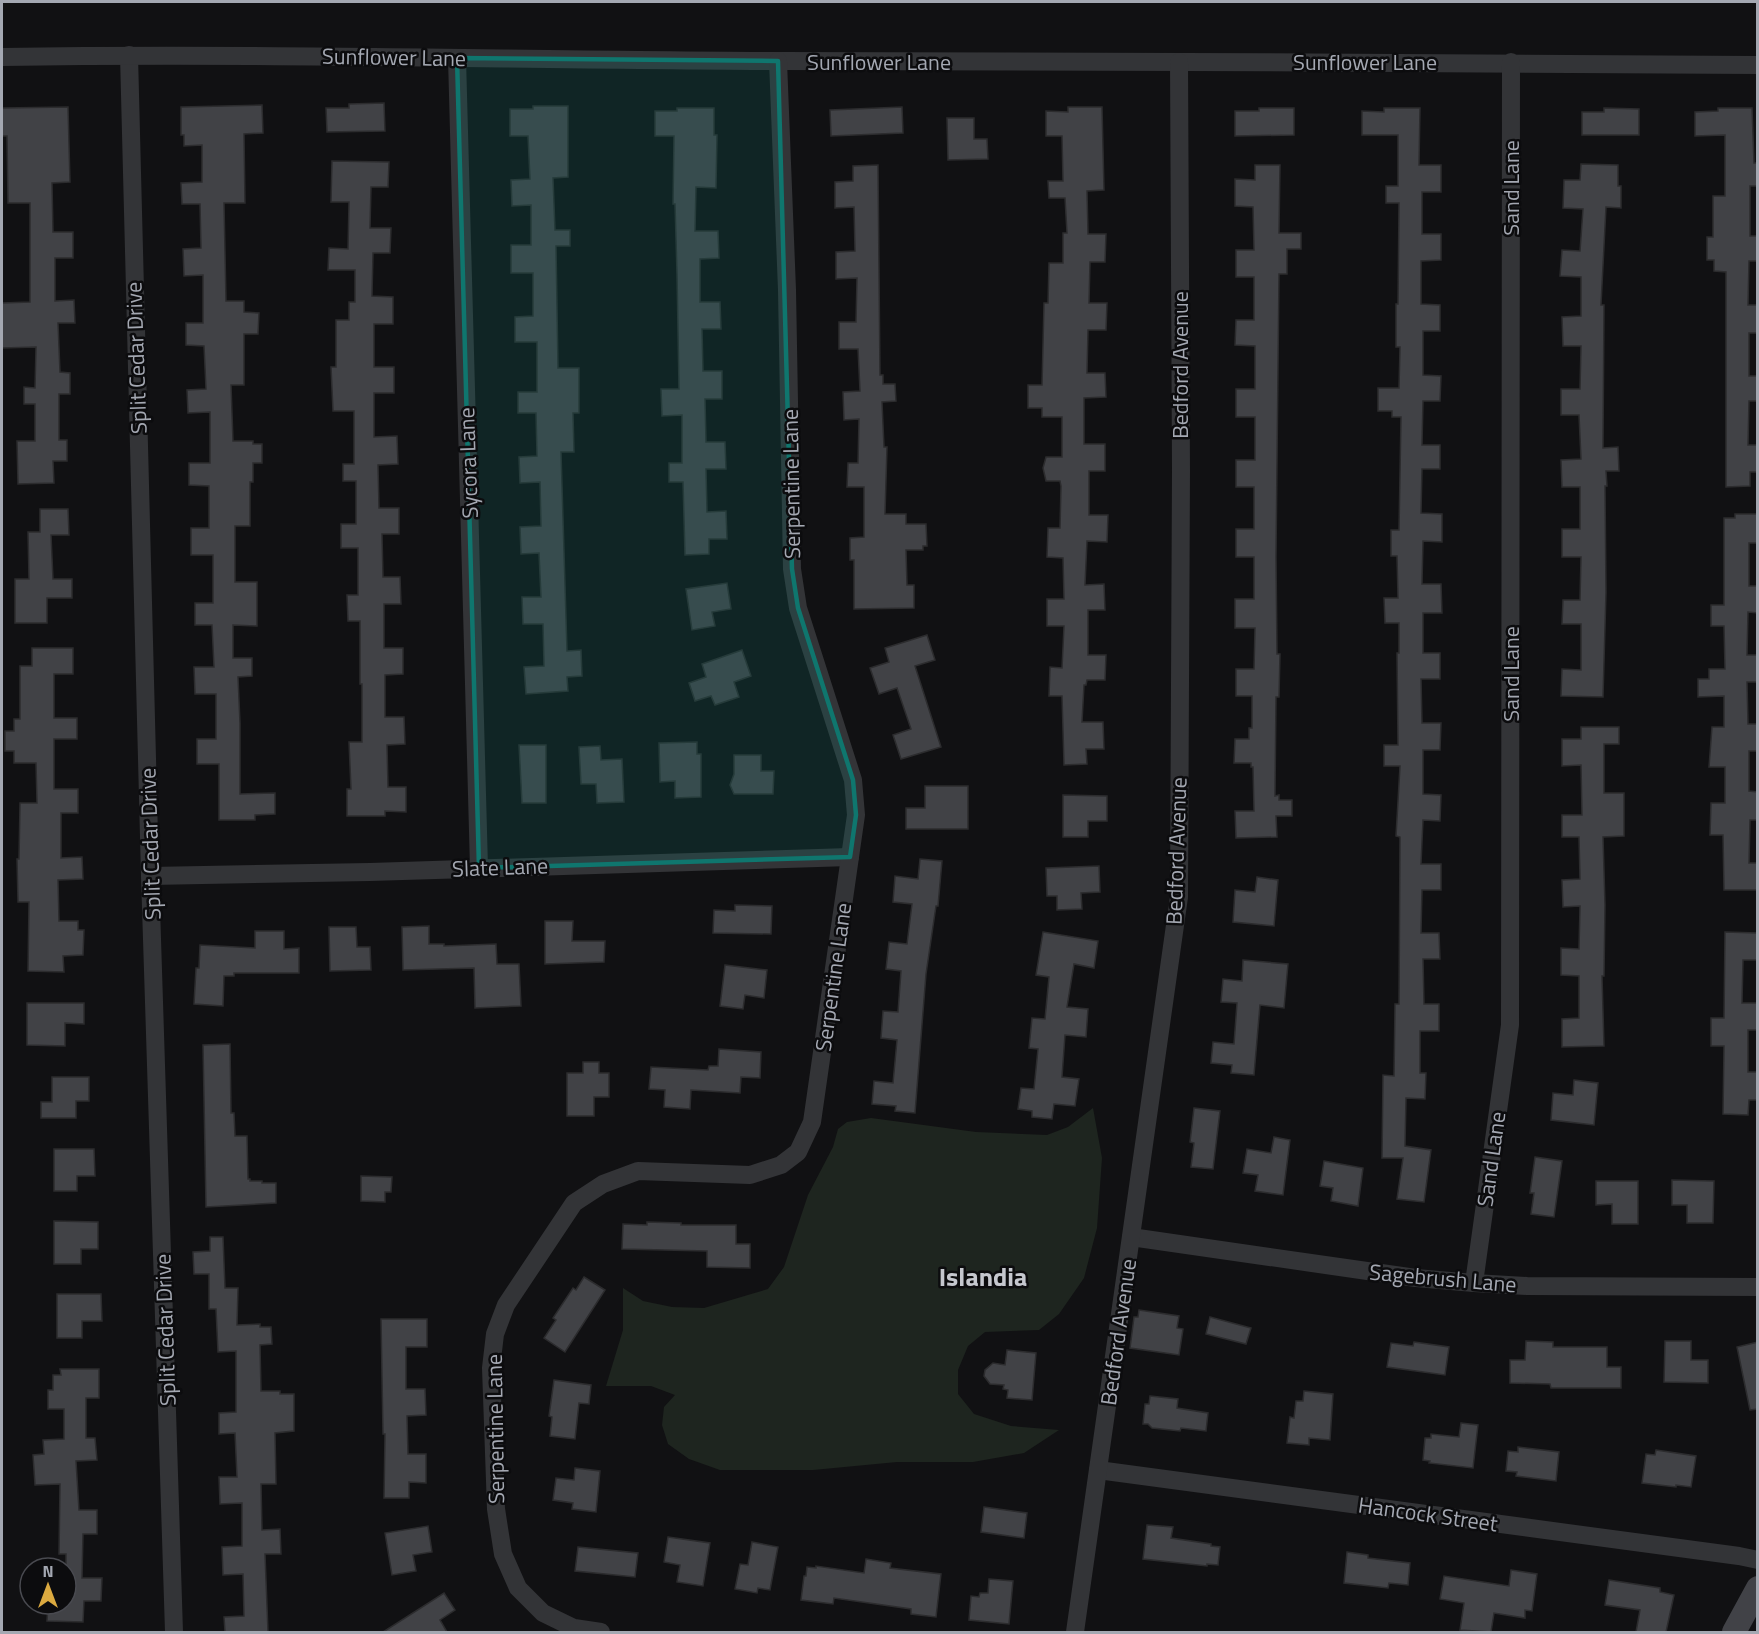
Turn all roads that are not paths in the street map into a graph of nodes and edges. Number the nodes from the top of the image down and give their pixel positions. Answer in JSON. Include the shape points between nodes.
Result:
{"nodes":[{"id":1,"x":129,"y":55,"type":"junction"},
{"id":2,"x":2,"y":57,"type":"edge"},
{"id":3,"x":457,"y":58,"type":"junction"},
{"id":4,"x":778,"y":62,"type":"junction"},
{"id":5,"x":1179,"y":62,"type":"junction"},
{"id":6,"x":1512,"y":62,"type":"junction"},
{"id":7,"x":1758,"y":66,"type":"edge"},
{"id":8,"x":850,"y":858,"type":"junction"},
{"id":9,"x":479,"y":868,"type":"junction"},
{"id":10,"x":150,"y":876,"type":"junction"},
{"id":11,"x":1131,"y":1237,"type":"junction"},
{"id":12,"x":1474,"y":1283,"type":"junction"},
{"id":13,"x":1758,"y":1287,"type":"edge"},
{"id":14,"x":1098,"y":1470,"type":"junction"},
{"id":15,"x":1758,"y":1560,"type":"edge"},
{"id":16,"x":1758,"y":1588,"type":"edge"},
{"id":17,"x":174,"y":1632,"type":"edge"},
{"id":18,"x":601,"y":1632,"type":"edge"},
{"id":19,"x":1075,"y":1632,"type":"edge"},
{"id":20,"x":1734,"y":1632,"type":"edge"}],
"edges":[{"from":1,"to":2,"type":"street","name":"Sunflower Lane"},
{"from":1,"to":3,"type":"street","name":"Sunflower Lane"},
{"from":1,"to":10,"type":"street","name":"Split Cedar Drive"},
{"from":3,"to":4,"type":"street","name":"Sunflower Lane"},
{"from":3,"to":9,"type":"street","name":"Sycora Lane"},
{"from":4,"to":5,"type":"street","name":"Sunflower Lane"},
{"from":4,"to":8,"type":"street","name":"Serpentine Lane","via":[[792,569],[798,608],[853,780],[856,815]]},
{"from":5,"to":6,"type":"street","name":"Sunflower Lane"},
{"from":5,"to":11,"type":"street","name":"Bedford Avenue","via":[[1179,897]]},
{"from":6,"to":7,"type":"street","name":"Sunflower Lane"},
{"from":6,"to":12,"type":"street","name":"Sand Lane","via":[[1510,1025]]},
{"from":8,"to":9,"type":"street","name":"Slate Lane"},
{"from":8,"to":18,"type":"street","name":"Serpentine Lane","via":[[812,1122],[798,1152],[781,1165],[750,1175],[638,1171],[603,1184],[574,1203],[506,1305],[495,1334],[491,1368],[496,1509],[503,1554],[518,1588],[543,1613],[574,1628]]},
{"from":9,"to":10,"type":"street","name":"Slate Lane"},
{"from":10,"to":17,"type":"street","name":"Split Cedar Drive"},
{"from":11,"to":12,"type":"street","name":"Sagebrush Lane"},
{"from":11,"to":14,"type":"street","name":"Bedford Avenue"},
{"from":12,"to":13,"type":"street","name":"Sagebrush Lane"},
{"from":14,"to":15,"type":"street","name":"Hancock Street"},
{"from":14,"to":19,"type":"street","name":"Bedford Avenue"},
{"from":16,"to":20,"type":"street"}]}
